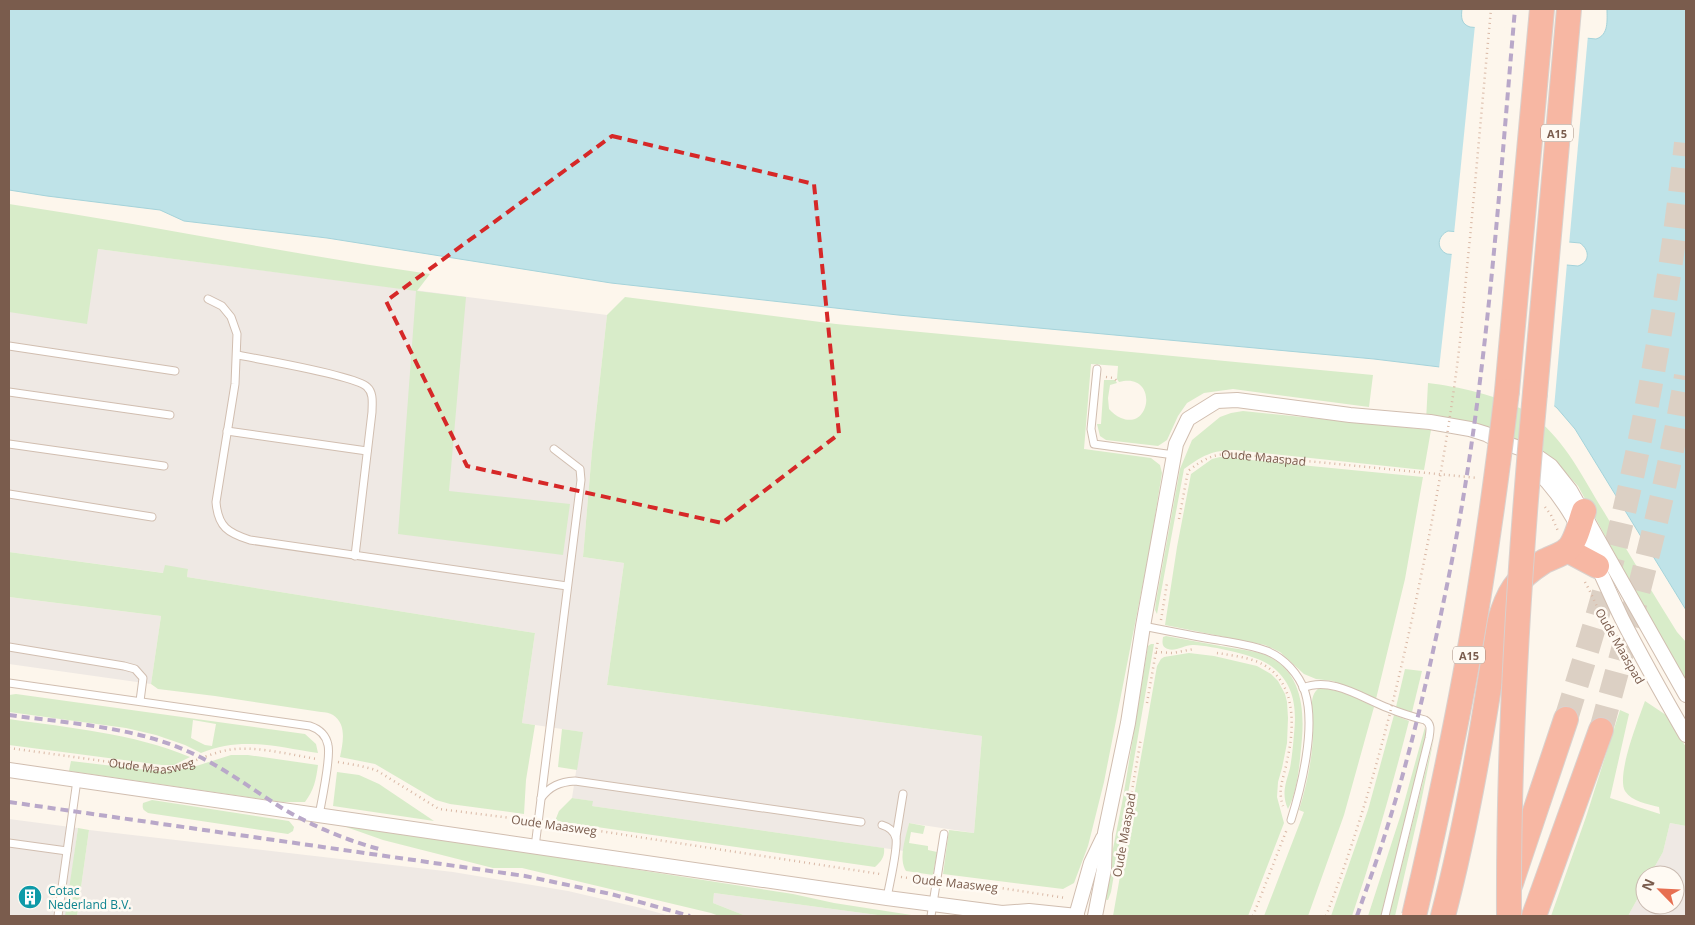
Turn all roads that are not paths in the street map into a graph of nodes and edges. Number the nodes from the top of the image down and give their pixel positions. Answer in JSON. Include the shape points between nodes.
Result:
{"nodes":[{"id":1,"x":1542,"y":9,"type":"edge"},
{"id":2,"x":1569,"y":9,"type":"edge"},
{"id":3,"x":208,"y":299,"type":"dead end"},
{"id":4,"x":9,"y":346,"type":"edge"},
{"id":5,"x":237,"y":355,"type":"junction"},
{"id":6,"x":1097,"y":369,"type":"dead end"},
{"id":7,"x":174,"y":370,"type":"dead end"},
{"id":8,"x":9,"y":392,"type":"edge"},
{"id":9,"x":170,"y":415,"type":"dead end"},
{"id":10,"x":227,"y":431,"type":"junction"},
{"id":11,"x":9,"y":444,"type":"edge"},
{"id":12,"x":554,"y":449,"type":"dead end"},
{"id":13,"x":368,"y":451,"type":"junction"},
{"id":14,"x":1174,"y":455,"type":"junction"},
{"id":15,"x":164,"y":466,"type":"dead end"},
{"id":16,"x":9,"y":494,"type":"edge"},
{"id":17,"x":152,"y":517,"type":"dead end"},
{"id":18,"x":1581,"y":520,"type":"junction"},
{"id":19,"x":1567,"y":550,"type":"junction"},
{"id":20,"x":356,"y":556,"type":"junction"},
{"id":21,"x":1590,"y":573,"type":"junction"},
{"id":22,"x":568,"y":586,"type":"junction"},
{"id":23,"x":1631,"y":599,"type":"junction"},
{"id":24,"x":1616,"y":608,"type":"junction"},
{"id":25,"x":1143,"y":626,"type":"junction"},
{"id":26,"x":9,"y":647,"type":"edge"},
{"id":27,"x":9,"y":684,"type":"edge"},
{"id":28,"x":1303,"y":688,"type":"junction"},
{"id":29,"x":1686,"y":695,"type":"edge"},
{"id":30,"x":140,"y":702,"type":"junction"},
{"id":31,"x":1566,"y":719,"type":"tunnel mouth"},
{"id":32,"x":1601,"y":730,"type":"tunnel mouth"},
{"id":33,"x":1686,"y":735,"type":"edge"},
{"id":34,"x":9,"y":770,"type":"edge"},
{"id":35,"x":77,"y":780,"type":"junction"},
{"id":36,"x":903,"y":794,"type":"dead end"},
{"id":37,"x":541,"y":798,"type":"junction"},
{"id":38,"x":320,"y":815,"type":"junction"},
{"id":39,"x":1291,"y":820,"type":"road end"},
{"id":40,"x":861,"y":822,"type":"dead end"},
{"id":41,"x":882,"y":825,"type":"dead end"},
{"id":42,"x":1105,"y":833,"type":"junction"},
{"id":43,"x":944,"y":834,"type":"dead end"},
{"id":44,"x":896,"y":838,"type":"junction"},
{"id":45,"x":9,"y":843,"type":"edge"},
{"id":46,"x":535,"y":848,"type":"junction"},
{"id":47,"x":67,"y":851,"type":"junction"},
{"id":48,"x":886,"y":898,"type":"junction"},
{"id":49,"x":933,"y":910,"type":"edge"},
{"id":50,"x":1005,"y":914,"type":"edge"},
{"id":51,"x":58,"y":916,"type":"edge"},
{"id":52,"x":1076,"y":916,"type":"edge"},
{"id":53,"x":1096,"y":916,"type":"edge"},
{"id":54,"x":1385,"y":916,"type":"edge"},
{"id":55,"x":1414,"y":916,"type":"edge"},
{"id":56,"x":1443,"y":916,"type":"edge"},
{"id":57,"x":1499,"y":916,"type":"edge"},
{"id":58,"x":1509,"y":916,"type":"edge"},
{"id":59,"x":1534,"y":916,"type":"edge"}],
"edges":[{"from":1,"to":55,"type":"highway","number":"A15","bridge":true,"via":[[1521,254],[1495,491],[1480,593],[1438,816]]},
{"from":2,"to":58,"type":"highway","number":"A15","bridge":true,"via":[[1520,578],[1511,765]]},
{"from":3,"to":5,"type":"lane","via":[[222,306],[232,317],[237,334]]},
{"from":4,"to":7,"type":"lane"},
{"from":5,"to":10,"type":"lane"},
{"from":5,"to":13,"type":"lane","via":[[362,382],[372,396]]},
{"from":6,"to":14,"type":"lane","via":[[1091,429],[1094,444]]},
{"from":8,"to":9,"type":"lane"},
{"from":10,"to":13,"type":"lane"},
{"from":10,"to":20,"type":"lane","via":[[216,502],[217,515],[224,527],[234,535],[250,540]]},
{"from":11,"to":15,"type":"lane"},
{"from":12,"to":22,"type":"lane","via":[[580,469]]},
{"from":13,"to":20,"type":"lane"},
{"from":14,"to":18,"type":"street","name":"Oude Maaspad","via":[[1188,419],[1217,401],[1430,422],[1470,429],[1499,441],[1542,474]]},
{"from":14,"to":25,"type":"street","name":"Oude Maaspad"},
{"from":16,"to":17,"type":"lane"},
{"from":18,"to":19,"type":"highway"},
{"from":18,"to":21,"type":"street","name":"Oude Maaspad"},
{"from":18,"to":23,"type":"street","name":"Oude Maaspad"},
{"from":19,"to":21,"type":"highway"},
{"from":19,"to":56,"type":"highway","number":"A15","via":[[1526,575],[1516,584],[1504,605],[1457,862]]},
{"from":20,"to":22,"type":"lane"},
{"from":21,"to":24,"type":"street","name":"Oude Maaspad"},
{"from":22,"to":37,"type":"lane"},
{"from":23,"to":24,"type":"lane"},
{"from":23,"to":29,"type":"street","name":"Oude Maaspad"},
{"from":24,"to":33,"type":"street","name":"Oude Maaspad"},
{"from":25,"to":28,"type":"lane","via":[[1268,652],[1290,667]]},
{"from":25,"to":42,"type":"street","name":"Oude Maaspad","via":[[1128,722]]},
{"from":26,"to":30,"type":"lane","via":[[135,669],[143,678]]},
{"from":27,"to":30,"type":"lane"},
{"from":28,"to":39,"type":"lane","via":[[1307,699],[1307,747]]},
{"from":28,"to":54,"type":"lane","via":[[1329,685],[1429,723],[1429,738]]},
{"from":30,"to":38,"type":"lane","via":[[310,726],[321,732],[328,750]]},
{"from":31,"to":57,"type":"highway"},
{"from":32,"to":59,"type":"highway"},
{"from":34,"to":35,"type":"street","name":"Oude Maasweg"},
{"from":35,"to":38,"type":"street","name":"Oude Maasweg"},
{"from":35,"to":47,"type":"lane"},
{"from":36,"to":44,"type":"lane"},
{"from":37,"to":40,"type":"lane","via":[[554,785],[575,781]]},
{"from":37,"to":46,"type":"lane"},
{"from":38,"to":46,"type":"street","name":"Oude Maasweg"},
{"from":41,"to":44,"type":"lane","via":[[889,827]]},
{"from":42,"to":52,"type":"street","name":"Oude Maaspad","via":[[1091,863]]},
{"from":42,"to":53,"type":"street","name":"Oude Maaspad","via":[[1104,869]]},
{"from":43,"to":49,"type":"lane"},
{"from":44,"to":48,"type":"lane"},
{"from":45,"to":47,"type":"lane"},
{"from":46,"to":48,"type":"street","name":"Oude Maasweg"},
{"from":47,"to":51,"type":"lane"},
{"from":48,"to":49,"type":"street","name":"Oude Maasweg"},
{"from":49,"to":50,"type":"street","name":"Oude Maasweg"},
{"from":50,"to":52,"type":"street","name":"Oude Maasweg","via":[[1029,911]]}]}
